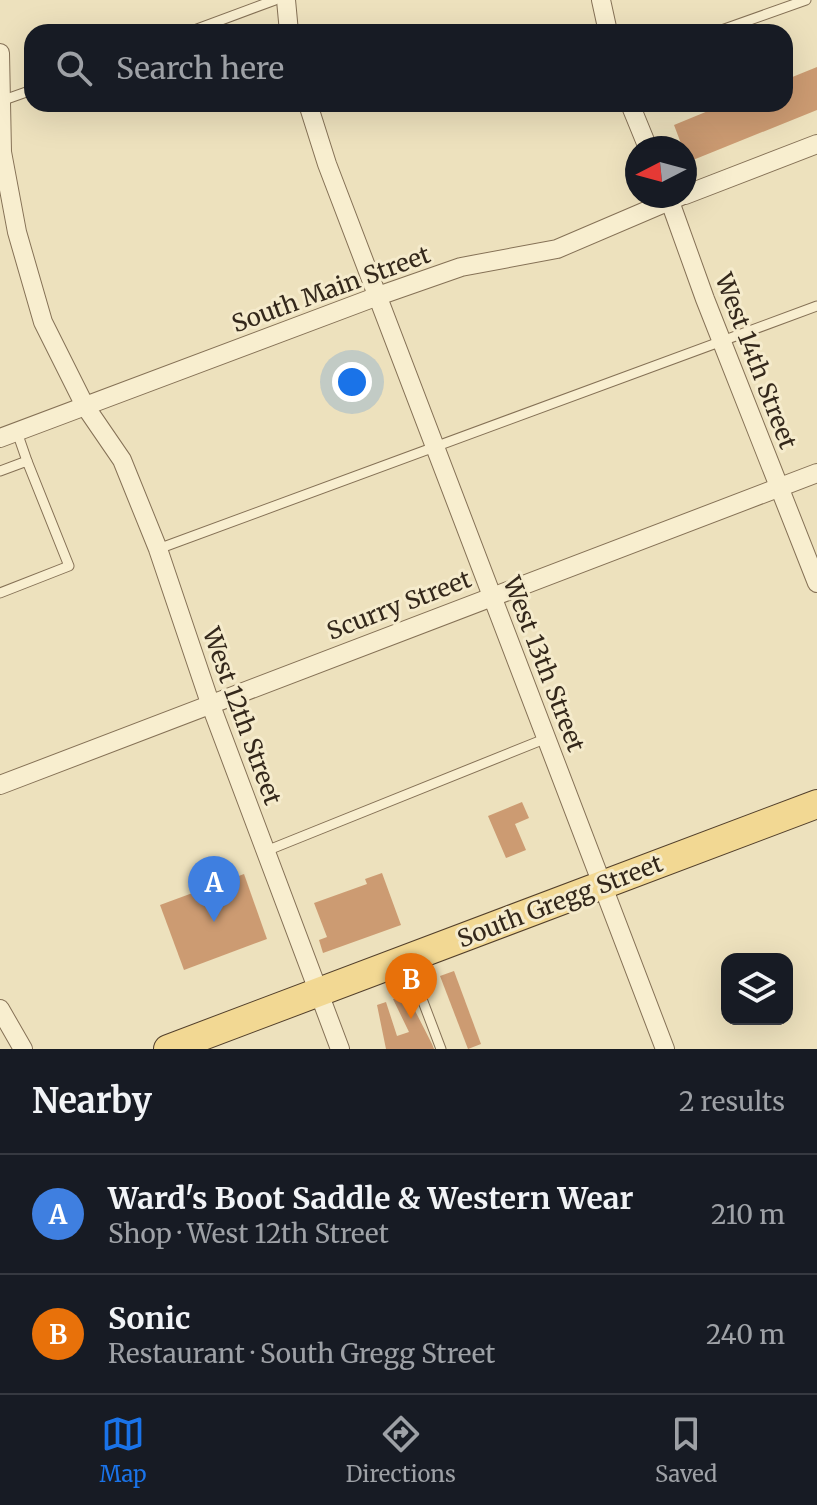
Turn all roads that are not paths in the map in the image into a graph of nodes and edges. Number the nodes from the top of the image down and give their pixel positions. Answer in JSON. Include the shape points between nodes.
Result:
{"nodes":[{"id":1,"x":275,"y":0,"type":"edge"},
{"id":2,"x":286,"y":0,"type":"edge"},
{"id":3,"x":601,"y":0,"type":"edge"},
{"id":4,"x":806,"y":0,"type":"edge"},
{"id":5,"x":210,"y":24,"type":"edge"},
{"id":6,"x":288,"y":24,"type":"edge"},
{"id":7,"x":606,"y":24,"type":"edge"},
{"id":8,"x":738,"y":24,"type":"edge"},
{"id":9,"x":0,"y":53,"type":"edge"},
{"id":10,"x":24,"y":93,"type":"edge"},
{"id":11,"x":1,"y":102,"type":"edge"},
{"id":12,"x":311,"y":112,"type":"edge"},
{"id":13,"x":633,"y":112,"type":"edge"},
{"id":14,"x":643,"y":136,"type":"edge"},
{"id":15,"x":817,"y":144,"type":"edge"},
{"id":16,"x":697,"y":189,"type":"edge"},
{"id":17,"x":651,"y":208,"type":"edge"},
{"id":18,"x":679,"y":208,"type":"edge"},
{"id":19,"x":378,"y":296,"type":"junction"},
{"id":20,"x":817,"y":306,"type":"edge"},
{"id":21,"x":721,"y":342,"type":"junction"},
{"id":22,"x":85,"y":406,"type":"junction"},
{"id":23,"x":8,"y":435,"type":"edge"},
{"id":24,"x":436,"y":449,"type":"junction"},
{"id":25,"x":27,"y":461,"type":"junction"},
{"id":26,"x":0,"y":471,"type":"edge"},
{"id":27,"x":817,"y":473,"type":"edge"},
{"id":28,"x":779,"y":487,"type":"junction"},
{"id":29,"x":158,"y":549,"type":"junction"},
{"id":30,"x":817,"y":583,"type":"edge"},
{"id":31,"x":0,"y":593,"type":"edge"},
{"id":32,"x":492,"y":596,"type":"junction"},
{"id":33,"x":210,"y":703,"type":"junction"},
{"id":34,"x":547,"y":738,"type":"junction"},
{"id":35,"x":0,"y":785,"type":"edge"},
{"id":36,"x":817,"y":804,"type":"edge"},
{"id":37,"x":266,"y":851,"type":"junction"},
{"id":38,"x":604,"y":885,"type":"junction"},
{"id":39,"x":407,"y":959,"type":"junction"},
{"id":40,"x":320,"y":993,"type":"junction"},
{"id":41,"x":0,"y":1009,"type":"edge"},
{"id":42,"x":23,"y":1049,"type":"edge"},
{"id":43,"x":168,"y":1049,"type":"edge"},
{"id":44,"x":340,"y":1049,"type":"edge"},
{"id":45,"x":441,"y":1049,"type":"edge"},
{"id":46,"x":665,"y":1049,"type":"edge"}],
"edges":[{"from":1,"to":5,"type":"lane"},
{"from":2,"to":6,"type":"street"},
{"from":3,"to":7,"type":"street"},
{"from":4,"to":8,"type":"lane"},
{"from":9,"to":11,"type":"street","name":"West 12th Street"},
{"from":10,"to":11,"type":"lane"},
{"from":11,"to":22,"type":"street","name":"West 12th Street","via":[[2,152],[17,232],[43,322]]},
{"from":12,"to":19,"type":"street","name":"West 13th Street"},
{"from":13,"to":14,"type":"street"},
{"from":15,"to":16,"type":"street","name":"South Main Street"},
{"from":17,"to":19,"type":"street","name":"South Main Street","via":[[557,249],[461,267]]},
{"from":18,"to":21,"type":"street","name":"West 14th Street"},
{"from":19,"to":22,"type":"street","name":"South Main Street"},
{"from":19,"to":24,"type":"street","name":"West 13th Street"},
{"from":20,"to":21,"type":"lane"},
{"from":21,"to":24,"type":"lane"},
{"from":21,"to":28,"type":"street","name":"West 14th Street"},
{"from":22,"to":23,"type":"street","name":"South Main Street"},
{"from":22,"to":29,"type":"street","name":"West 12th Street","via":[[122,460]]},
{"from":23,"to":25,"type":"lane"},
{"from":24,"to":29,"type":"lane"},
{"from":24,"to":32,"type":"street","name":"West 13th Street"},
{"from":25,"to":26,"type":"lane"},
{"from":25,"to":31,"type":"lane","via":[[69,566]]},
{"from":27,"to":28,"type":"street","name":"Scurry Street"},
{"from":28,"to":30,"type":"street","name":"West 14th Street"},
{"from":28,"to":32,"type":"street","name":"Scurry Street"},
{"from":29,"to":33,"type":"street","name":"West 12th Street"},
{"from":32,"to":33,"type":"street","name":"Scurry Street"},
{"from":32,"to":34,"type":"street","name":"West 13th Street"},
{"from":33,"to":35,"type":"street","name":"Scurry Street"},
{"from":33,"to":37,"type":"street","name":"West 12th Street"},
{"from":34,"to":37,"type":"lane"},
{"from":34,"to":38,"type":"street","name":"West 13th Street"},
{"from":36,"to":38,"type":"main road","name":"South Gregg Street"},
{"from":37,"to":40,"type":"street","name":"West 12th Street"},
{"from":38,"to":39,"type":"main road","name":"South Gregg Street"},
{"from":38,"to":46,"type":"street","name":"West 13th Street"},
{"from":39,"to":40,"type":"main road","name":"South Gregg Street"},
{"from":39,"to":45,"type":"lane"},
{"from":40,"to":43,"type":"main road","name":"South Gregg Street"},
{"from":40,"to":44,"type":"street","name":"West 12th Street"},
{"from":41,"to":42,"type":"street"}]}
